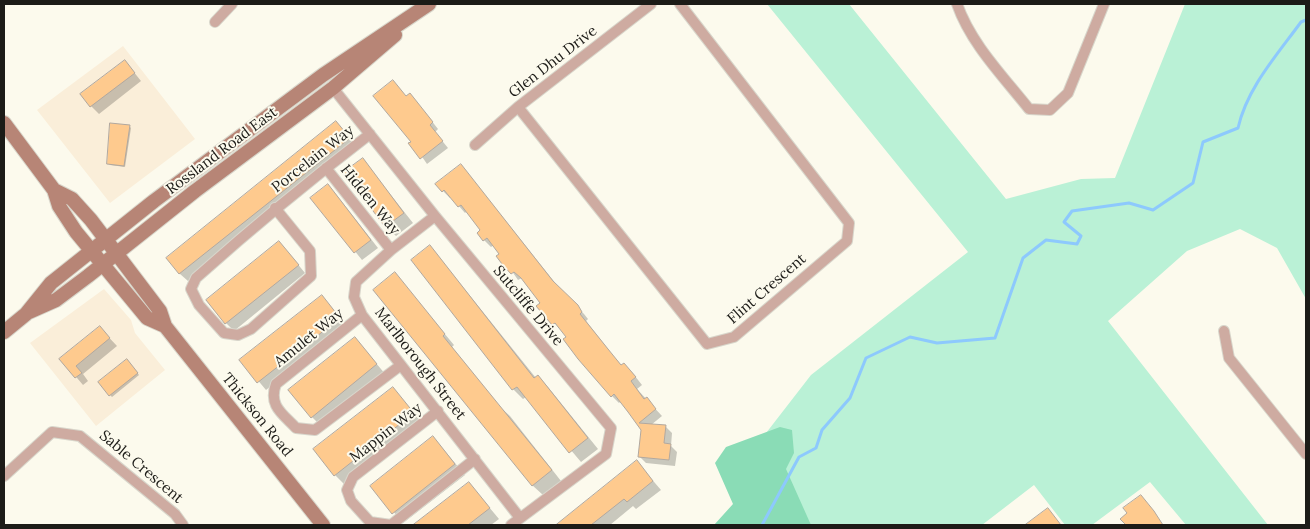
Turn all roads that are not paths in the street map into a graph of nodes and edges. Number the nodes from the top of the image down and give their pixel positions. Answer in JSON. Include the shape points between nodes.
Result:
{"nodes":[{"id":1,"x":232,"y":4,"type":"edge"},
{"id":2,"x":430,"y":4,"type":"edge"},
{"id":3,"x":651,"y":4,"type":"edge"},
{"id":4,"x":680,"y":4,"type":"edge"},
{"id":5,"x":957,"y":4,"type":"edge"},
{"id":6,"x":1104,"y":4,"type":"edge"},
{"id":7,"x":215,"y":22,"type":"dead end"},
{"id":8,"x":333,"y":88,"type":"junction"},
{"id":9,"x":518,"y":107,"type":"junction"},
{"id":10,"x":4,"y":123,"type":"edge"},
{"id":11,"x":370,"y":134,"type":"junction"},
{"id":12,"x":475,"y":145,"type":"dead end"},
{"id":13,"x":326,"y":168,"type":"junction"},
{"id":14,"x":54,"y":190,"type":"junction"},
{"id":15,"x":275,"y":208,"type":"junction"},
{"id":16,"x":435,"y":216,"type":"junction"},
{"id":17,"x":107,"y":240,"type":"junction"},
{"id":18,"x":391,"y":250,"type":"junction"},
{"id":19,"x":92,"y":251,"type":"junction"},
{"id":20,"x":117,"y":253,"type":"junction"},
{"id":21,"x":103,"y":265,"type":"junction"},
{"id":22,"x":26,"y":314,"type":"junction"},
{"id":23,"x":362,"y":315,"type":"junction"},
{"id":24,"x":164,"y":326,"type":"junction"},
{"id":25,"x":1224,"y":331,"type":"dead end"},
{"id":26,"x":4,"y":332,"type":"edge"},
{"id":27,"x":400,"y":365,"type":"junction"},
{"id":28,"x":438,"y":411,"type":"junction"},
{"id":29,"x":1306,"y":454,"type":"edge"},
{"id":30,"x":475,"y":459,"type":"junction"},
{"id":31,"x":4,"y":476,"type":"edge"},
{"id":32,"x":520,"y":518,"type":"junction"},
{"id":33,"x":183,"y":525,"type":"edge"},
{"id":34,"x":323,"y":525,"type":"edge"},
{"id":35,"x":511,"y":525,"type":"edge"}],
"edges":[{"from":1,"to":7,"type":"street"},
{"from":2,"to":8,"type":"main road","name":"Rossland Road East"},
{"from":2,"to":17,"type":"main road","name":"Rossland Road East","via":[[322,75]]},
{"from":3,"to":9,"type":"street","name":"Glen Dhu Drive"},
{"from":4,"to":9,"type":"street","name":"Flint Crescent","via":[[849,223],[847,241],[734,337],[707,344]]},
{"from":5,"to":6,"type":"street","via":[[964,21],[993,64],[1029,109],[1050,110],[1068,93]]},
{"from":8,"to":11,"type":"street","name":"Sutcliffe Drive"},
{"from":8,"to":20,"type":"main road","name":"Rossland Road East"},
{"from":9,"to":12,"type":"street","name":"Glen Dhu Drive"},
{"from":10,"to":14,"type":"main road","name":"Thickson Road"},
{"from":11,"to":13,"type":"street","name":"Porcelain Way"},
{"from":11,"to":16,"type":"street","name":"Sutcliffe Drive"},
{"from":13,"to":15,"type":"street","name":"Porcelain Way"},
{"from":13,"to":18,"type":"street","name":"Hidden Way"},
{"from":14,"to":17,"type":"main road","name":"Thickson Road","via":[[72,199]]},
{"from":14,"to":19,"type":"main road","name":"Thickson Road","via":[[59,206]]},
{"from":15,"to":15,"type":"street","name":"Porcelain Way","via":[[196,278],[192,289],[199,305],[224,334],[238,335],[251,329],[311,276],[310,251]]},
{"from":16,"to":18,"type":"street","name":"Marlborough Street"},
{"from":16,"to":32,"type":"street","name":"Sutcliffe Drive","via":[[610,428],[606,454]]},
{"from":17,"to":19,"type":"main road","name":"Rossland Road East"},
{"from":17,"to":20,"type":"main road","name":"Thickson Road"},
{"from":18,"to":23,"type":"street","name":"Marlborough Street","via":[[356,282],[354,297]]},
{"from":19,"to":21,"type":"main road","name":"Thickson Road"},
{"from":19,"to":22,"type":"main road","name":"Rossland Road East","via":[[51,283]]},
{"from":20,"to":21,"type":"main road","name":"Rossland Road East"},
{"from":20,"to":24,"type":"main road","name":"Thickson Road","via":[[160,311]]},
{"from":21,"to":22,"type":"main road","name":"Rossland Road East","via":[[56,300]]},
{"from":21,"to":24,"type":"main road","name":"Thickson Road","via":[[147,318]]},
{"from":22,"to":26,"type":"main road","name":"Rossland Road East"},
{"from":23,"to":27,"type":"street","name":"Marlborough Street"},
{"from":23,"to":27,"type":"street","name":"Amulet Way","via":[[276,384],[272,395],[276,406],[296,428],[315,430]]},
{"from":24,"to":34,"type":"main road","name":"Thickson Road"},
{"from":25,"to":29,"type":"street","via":[[1230,358]]},
{"from":27,"to":28,"type":"street","name":"Marlborough Street"},
{"from":28,"to":30,"type":"street","name":"Marlborough Street"},
{"from":28,"to":30,"type":"street","name":"Mappin Way","via":[[353,478],[347,490],[351,501],[370,522],[391,525]]},
{"from":30,"to":32,"type":"street","name":"Marlborough Street"},
{"from":31,"to":33,"type":"street","name":"Sable Crescent","via":[[52,432],[80,436],[175,514]]},
{"from":32,"to":35,"type":"street","name":"Sutcliffe Drive"}]}
